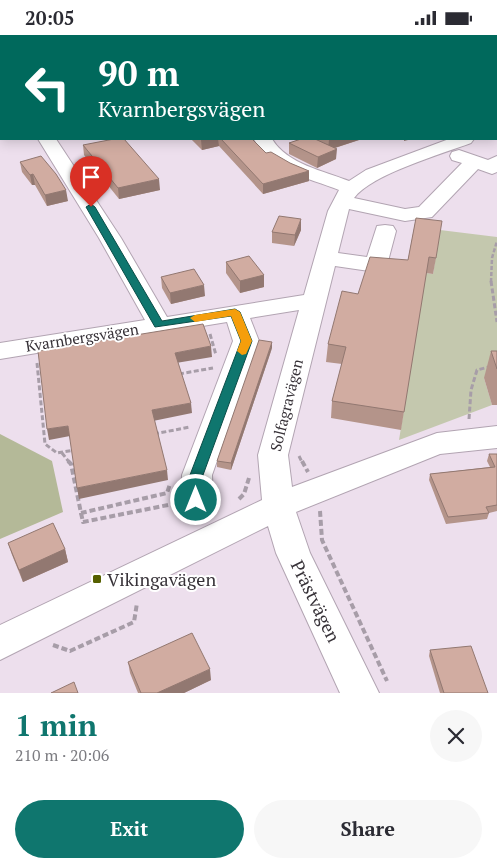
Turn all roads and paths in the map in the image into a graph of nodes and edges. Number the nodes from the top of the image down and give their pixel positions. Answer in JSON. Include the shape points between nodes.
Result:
{"nodes":[{"id":1,"x":48,"y":140,"type":"edge"},
{"id":2,"x":264,"y":140,"type":"edge"},
{"id":3,"x":460,"y":150,"type":"edge"},
{"id":4,"x":497,"y":162,"type":"edge"},
{"id":5,"x":347,"y":194,"type":"junction"},
{"id":6,"x":385,"y":231,"type":"dead end"},
{"id":7,"x":497,"y":241,"type":"edge"},
{"id":8,"x":325,"y":258,"type":"junction"},
{"id":9,"x":313,"y":301,"type":"junction"},
{"id":10,"x":235,"y":312,"type":"junction"},
{"id":11,"x":205,"y":317,"type":"junction"},
{"id":12,"x":497,"y":322,"type":"edge"},
{"id":13,"x":159,"y":324,"type":"junction"},
{"id":14,"x":34,"y":345,"type":"junction"},
{"id":15,"x":0,"y":351,"type":"edge"},
{"id":16,"x":218,"y":361,"type":"dead end"},
{"id":17,"x":497,"y":365,"type":"edge"},
{"id":18,"x":177,"y":374,"type":"edge"},
{"id":19,"x":213,"y":376,"type":"dead end"},
{"id":20,"x":50,"y":396,"type":"edge"},
{"id":21,"x":41,"y":397,"type":"junction"},
{"id":22,"x":190,"y":434,"type":"dead end"},
{"id":23,"x":146,"y":435,"type":"edge"},
{"id":24,"x":497,"y":437,"type":"edge"},
{"id":25,"x":467,"y":440,"type":"junction"},
{"id":26,"x":81,"y":449,"type":"edge"},
{"id":27,"x":296,"y":450,"type":"dead end"},
{"id":28,"x":62,"y":453,"type":"junction"},
{"id":29,"x":174,"y":476,"type":"dead end"},
{"id":30,"x":314,"y":489,"type":"junction"},
{"id":31,"x":196,"y":500,"type":"joint"},
{"id":32,"x":278,"y":506,"type":"junction"},
{"id":33,"x":80,"y":513,"type":"junction"},
{"id":34,"x":308,"y":547,"type":"junction"},
{"id":35,"x":145,"y":599,"type":"dead end"},
{"id":36,"x":0,"y":643,"type":"edge"},
{"id":37,"x":45,"y":649,"type":"dead end"},
{"id":38,"x":374,"y":689,"type":"edge"}],
"edges":[{"from":1,"to":13,"type":"street","via":[[110,238]]},
{"from":2,"to":5,"type":"street","via":[[284,161]]},
{"from":3,"to":4,"type":"street","via":[[492,168]]},
{"from":3,"to":5,"type":"street","via":[[373,174]]},
{"from":3,"to":5,"type":"street","via":[[425,213],[405,215]]},
{"from":5,"to":8,"type":"street","name":"Solfagravägen"},
{"from":6,"to":8,"type":"street","via":[[376,265]]},
{"from":7,"to":12,"type":"path","via":[[490,290]]},
{"from":8,"to":9,"type":"street","name":"Solfagravägen"},
{"from":9,"to":10,"type":"street","name":"Kvarnbergsvägen"},
{"from":9,"to":32,"type":"street","name":"Solfagravägen","via":[[273,455]]},
{"from":10,"to":11,"type":"street","name":"Kvarnbergsvägen"},
{"from":10,"to":31,"type":"street","via":[[246,341],[197,475]]},
{"from":11,"to":13,"type":"street","name":"Kvarnbergsvägen"},
{"from":11,"to":16,"type":"path"},
{"from":13,"to":14,"type":"street","name":"Kvarnbergsvägen"},
{"from":14,"to":15,"type":"street","name":"Kvarnbergsvägen"},
{"from":14,"to":21,"type":"path"},
{"from":17,"to":25,"type":"path","via":[[477,370],[471,390]]},
{"from":18,"to":19,"type":"path","via":[[216,367]]},
{"from":20,"to":21,"type":"path"},
{"from":21,"to":28,"type":"path","via":[[46,444]]},
{"from":22,"to":23,"type":"path","via":[[193,426]]},
{"from":24,"to":25,"type":"street"},
{"from":25,"to":30,"type":"street","via":[[437,444]]},
{"from":26,"to":28,"type":"path"},
{"from":27,"to":30,"type":"path"},
{"from":28,"to":33,"type":"path","via":[[71,464]]},
{"from":29,"to":33,"type":"path","via":[[167,493]]},
{"from":30,"to":32,"type":"street"},
{"from":30,"to":34,"type":"path","via":[[320,504]]},
{"from":31,"to":33,"type":"path","via":[[83,523]]},
{"from":32,"to":34,"type":"street","name":"Prästvägen"},
{"from":32,"to":36,"type":"street"},
{"from":34,"to":38,"type":"street","name":"Prästvägen"},
{"from":34,"to":38,"type":"path"},
{"from":35,"to":37,"type":"path","via":[[137,603],[134,622],[70,651],[54,645]]}]}
